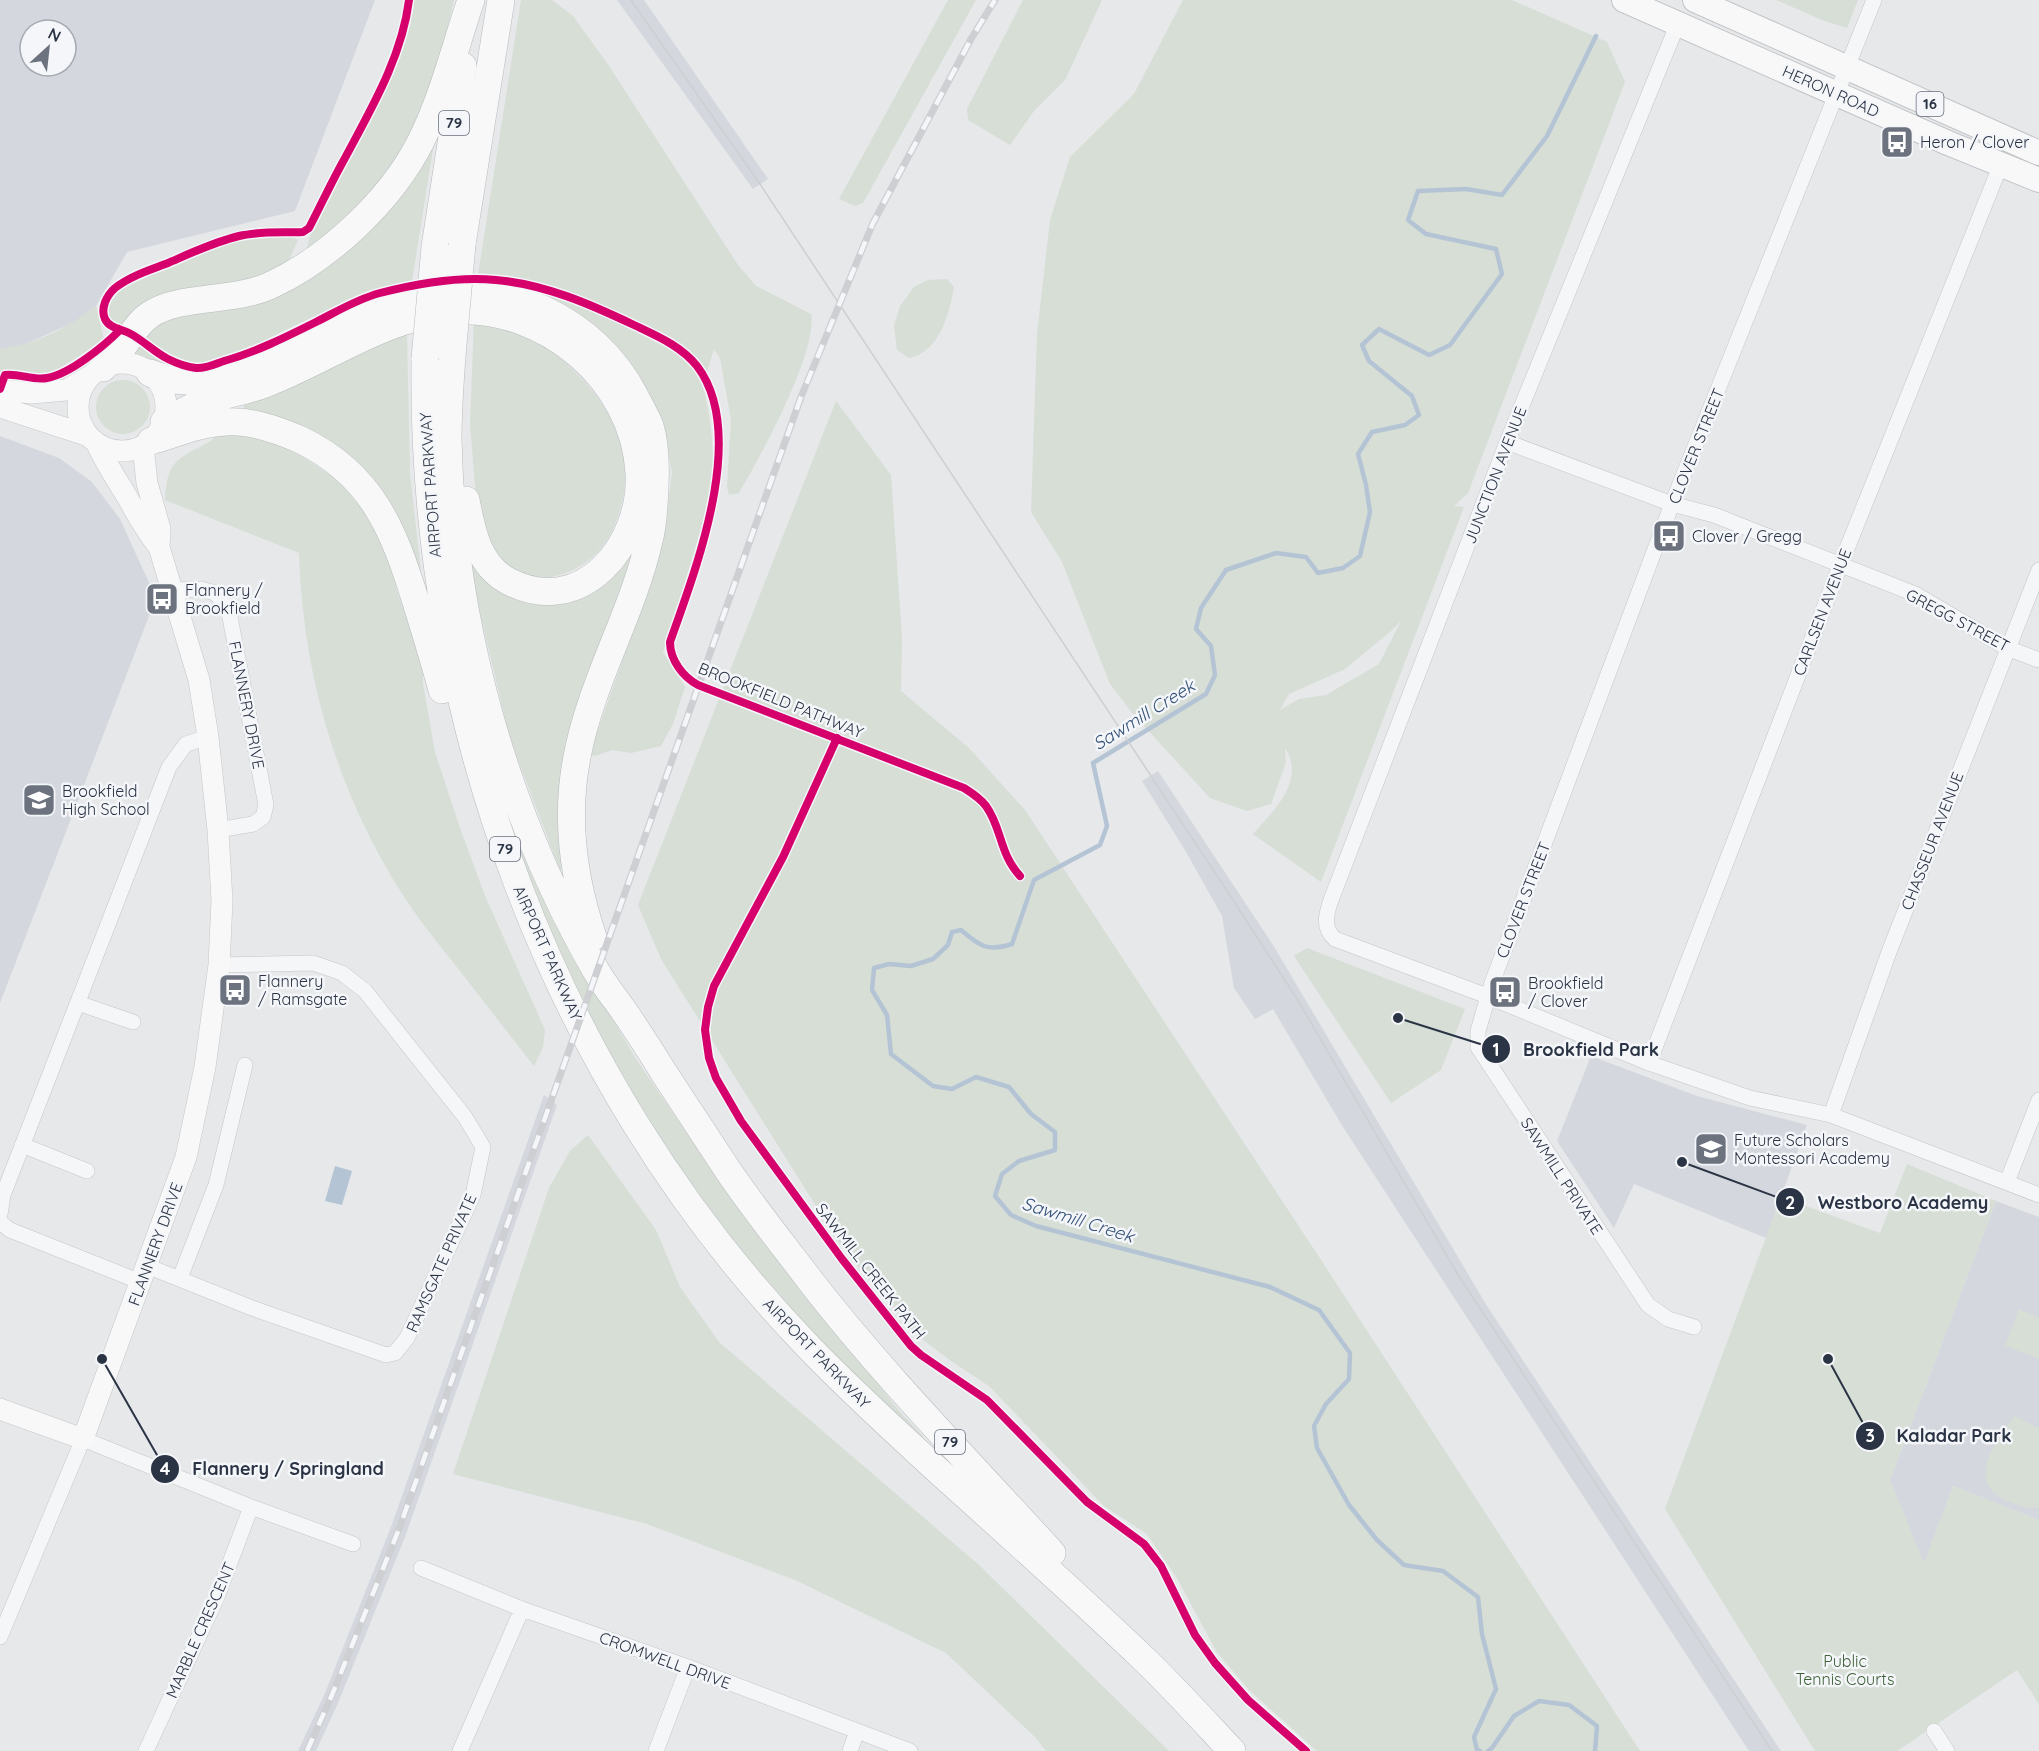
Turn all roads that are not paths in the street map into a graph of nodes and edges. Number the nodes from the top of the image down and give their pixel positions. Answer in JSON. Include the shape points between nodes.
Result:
{"nodes":[{"id":1,"x":473,"y":0,"type":"edge"},
{"id":2,"x":501,"y":0,"type":"edge"},
{"id":3,"x":1624,"y":0,"type":"edge"},
{"id":4,"x":1695,"y":0,"type":"edge"},
{"id":5,"x":1874,"y":0,"type":"edge"},
{"id":6,"x":1678,"y":23,"type":"junction"},
{"id":7,"x":1848,"y":68,"type":"junction"},
{"id":8,"x":1837,"y":94,"type":"junction"},
{"id":9,"x":2039,"y":153,"type":"edge"},
{"id":10,"x":2001,"y":164,"type":"junction"},
{"id":11,"x":2039,"y":180,"type":"edge"},
{"id":12,"x":452,"y":356,"type":"junction"},
{"id":13,"x":98,"y":371,"type":"junction"},
{"id":14,"x":150,"y":374,"type":"junction"},
{"id":15,"x":0,"y":390,"type":"edge"},
{"id":16,"x":0,"y":407,"type":"edge"},
{"id":17,"x":152,"y":436,"type":"junction"},
{"id":18,"x":93,"y":440,"type":"junction"},
{"id":19,"x":1507,"y":442,"type":"junction"},
{"id":20,"x":1672,"y":504,"type":"junction"},
{"id":21,"x":159,"y":547,"type":"junction"},
{"id":22,"x":1840,"y":566,"type":"junction"},
{"id":23,"x":2039,"y":570,"type":"edge"},
{"id":24,"x":173,"y":590,"type":"junction"},
{"id":25,"x":2007,"y":648,"type":"junction"},
{"id":26,"x":2039,"y":660,"type":"edge"},
{"id":27,"x":208,"y":737,"type":"junction"},
{"id":28,"x":218,"y":830,"type":"junction"},
{"id":29,"x":527,"y":909,"type":"junction"},
{"id":30,"x":219,"y":965,"type":"junction"},
{"id":31,"x":1488,"y":996,"type":"junction"},
{"id":32,"x":78,"y":1003,"type":"junction"},
{"id":33,"x":628,"y":1018,"type":"junction"},
{"id":34,"x":133,"y":1022,"type":"dead end"},
{"id":35,"x":1649,"y":1063,"type":"junction"},
{"id":36,"x":245,"y":1065,"type":"dead end"},
{"id":37,"x":2039,"y":1100,"type":"edge"},
{"id":38,"x":1831,"y":1115,"type":"junction"},
{"id":39,"x":22,"y":1145,"type":"junction"},
{"id":40,"x":87,"y":1171,"type":"dead end"},
{"id":41,"x":2007,"y":1182,"type":"junction"},
{"id":42,"x":2039,"y":1196,"type":"edge"},
{"id":43,"x":0,"y":1214,"type":"edge"},
{"id":44,"x":0,"y":1222,"type":"edge"},
{"id":45,"x":144,"y":1274,"type":"junction"},
{"id":46,"x":180,"y":1278,"type":"junction"},
{"id":47,"x":1694,"y":1327,"type":"dead end"},
{"id":48,"x":0,"y":1409,"type":"edge"},
{"id":49,"x":83,"y":1439,"type":"junction"},
{"id":50,"x":251,"y":1507,"type":"junction"},
{"id":51,"x":353,"y":1544,"type":"dead end"},
{"id":52,"x":421,"y":1568,"type":"dead end"},
{"id":53,"x":522,"y":1609,"type":"junction"},
{"id":54,"x":0,"y":1637,"type":"edge"},
{"id":55,"x":1148,"y":1662,"type":"junction"},
{"id":56,"x":688,"y":1667,"type":"junction"},
{"id":57,"x":857,"y":1731,"type":"junction"},
{"id":58,"x":1934,"y":1731,"type":"dead end"},
{"id":59,"x":146,"y":1751,"type":"edge"},
{"id":60,"x":460,"y":1751,"type":"edge"},
{"id":61,"x":656,"y":1751,"type":"edge"},
{"id":62,"x":850,"y":1751,"type":"edge"},
{"id":63,"x":910,"y":1751,"type":"edge"},
{"id":64,"x":1232,"y":1751,"type":"edge"},
{"id":65,"x":1947,"y":1751,"type":"edge"}],
"edges":[{"from":1,"to":13,"type":"highway","via":[[421,142],[400,175],[345,236],[269,287],[151,314]]},
{"from":1,"to":29,"type":"highway","name":"AIRPORT PARKWAY","number":"79","bridge":true,"via":[[435,247],[424,417],[436,568],[448,639],[466,721]]},
{"from":2,"to":12,"type":"highway","name":"AIRPORT PARKWAY","number":"79","bridge":true,"via":[[462,244]]},
{"from":3,"to":6,"type":"main road","name":"HERON ROAD","number":"16"},
{"from":4,"to":7,"type":"main road","name":"HERON ROAD","number":"16"},
{"from":5,"to":7,"type":"street","name":"CLOVER STREET"},
{"from":6,"to":8,"type":"main road","name":"HERON ROAD","number":"16"},
{"from":6,"to":19,"type":"street","name":"JUNCTION AVENUE"},
{"from":7,"to":8,"type":"street","name":"CLOVER STREET"},
{"from":7,"to":9,"type":"main road","name":"HERON ROAD","number":"16"},
{"from":8,"to":10,"type":"main road","name":"HERON ROAD","number":"16"},
{"from":8,"to":20,"type":"street","name":"CLOVER STREET"},
{"from":10,"to":11,"type":"main road","name":"HERON ROAD","number":"16"},
{"from":10,"to":22,"type":"street","name":"CARLSEN AVENUE"},
{"from":12,"to":17,"type":"highway","via":[[466,498],[482,555],[492,570],[537,592],[553,593],[579,586],[605,567],[628,532],[639,489],[637,457],[625,418],[599,375],[568,346],[526,321],[476,311],[412,317],[265,384],[202,402]]},
{"from":12,"to":33,"type":"highway","name":"AIRPORT PARKWAY","number":"79","via":[[448,440],[454,525],[466,612],[491,716],[520,806],[559,899],[593,966]]},
{"from":13,"to":14,"type":"street","via":[[128,364]]},
{"from":13,"to":15,"type":"street","via":[[66,390]]},
{"from":13,"to":18,"type":"street","via":[[86,382],[78,404],[79,415]]},
{"from":14,"to":17,"type":"street","via":[[158,382],[165,403]]},
{"from":14,"to":33,"type":"highway","via":[[193,382],[237,372],[259,366],[412,298],[477,292],[513,297],[561,318],[605,352],[626,378],[650,424],[654,442],[654,515],[642,565],[581,737],[571,816],[574,863],[585,912]]},
{"from":16,"to":18,"type":"street"},
{"from":17,"to":18,"type":"street","via":[[124,451],[105,448]]},
{"from":17,"to":21,"type":"street","name":"FLANNERY DRIVE","via":[[147,483],[160,529]]},
{"from":17,"to":29,"type":"highway","via":[[214,423],[256,425],[289,435],[326,454],[367,493],[388,524],[402,558],[485,818]]},
{"from":18,"to":21,"type":"street","name":"FLANNERY DRIVE","via":[[146,532]]},
{"from":19,"to":20,"type":"street","name":"GREGG STREET"},
{"from":19,"to":31,"type":"street","name":"JUNCTION AVENUE","via":[[1328,908],[1326,923],[1335,939]]},
{"from":20,"to":22,"type":"street","name":"GREGG STREET","via":[[1714,516]]},
{"from":20,"to":31,"type":"street","name":"CLOVER STREET"},
{"from":21,"to":24,"type":"street","name":"FLANNERY DRIVE"},
{"from":22,"to":25,"type":"street","name":"GREGG STREET","via":[[1914,594]]},
{"from":22,"to":35,"type":"street","name":"CARLSEN AVENUE"},
{"from":23,"to":25,"type":"street","name":"CHASSEUR AVENUE"},
{"from":24,"to":27,"type":"street","name":"FLANNERY DRIVE","via":[[199,680]]},
{"from":24,"to":28,"type":"street","name":"FLANNERY DRIVE","via":[[216,593],[228,607],[248,702],[266,805],[264,817],[253,824]]},
{"from":25,"to":26,"type":"street","name":"GREGG STREET"},
{"from":25,"to":38,"type":"street","name":"CHASSEUR AVENUE","via":[[1889,952]]},
{"from":27,"to":28,"type":"street","name":"FLANNERY DRIVE"},
{"from":27,"to":32,"type":"street","via":[[186,744],[169,767]]},
{"from":28,"to":30,"type":"street","name":"FLANNERY DRIVE","via":[[222,901]]},
{"from":29,"to":55,"type":"highway","name":"AIRPORT PARKWAY","number":"79","via":[[565,995],[631,1119],[676,1188],[743,1274],[847,1385]]},
{"from":30,"to":45,"type":"street","name":"FLANNERY DRIVE","via":[[205,1067],[186,1157]]},
{"from":30,"to":46,"type":"street","name":"RAMSGATE PRIVATE","via":[[313,963],[342,973],[365,991],[465,1117],[483,1148],[473,1195],[407,1338],[394,1353],[386,1356],[371,1351]]},
{"from":31,"to":35,"type":"street"},
{"from":31,"to":47,"type":"street","name":"SAWMILL PRIVATE","via":[[1478,1031],[1478,1047],[1648,1305],[1668,1319]]},
{"from":32,"to":34,"type":"street"},
{"from":32,"to":39,"type":"street"},
{"from":33,"to":55,"type":"highway","name":"AIRPORT PARKWAY","number":"79","via":[[730,1174],[814,1285],[907,1396]]},
{"from":35,"to":38,"type":"street","via":[[1750,1098]]},
{"from":36,"to":46,"type":"street","via":[[216,1185]]},
{"from":37,"to":41,"type":"street"},
{"from":38,"to":41,"type":"street"},
{"from":39,"to":40,"type":"street"},
{"from":39,"to":43,"type":"street"},
{"from":41,"to":42,"type":"street"},
{"from":44,"to":45,"type":"street","name":"RAMSGATE PRIVATE","via":[[10,1230]]},
{"from":45,"to":46,"type":"street","name":"RAMSGATE PRIVATE"},
{"from":45,"to":49,"type":"street","name":"FLANNERY DRIVE"},
{"from":48,"to":49,"type":"street"},
{"from":49,"to":50,"type":"street"},
{"from":49,"to":54,"type":"street","name":"FLANNERY DRIVE"},
{"from":50,"to":51,"type":"street"},
{"from":50,"to":59,"type":"street","name":"MARBLE CRESCENT","via":[[217,1597]]},
{"from":52,"to":53,"type":"street","name":"CROMWELL DRIVE"},
{"from":53,"to":56,"type":"street","name":"CROMWELL DRIVE"},
{"from":53,"to":60,"type":"street"},
{"from":55,"to":64,"type":"highway","name":"AIRPORT PARKWAY","number":"79"},
{"from":56,"to":57,"type":"street","name":"CROMWELL DRIVE"},
{"from":56,"to":61,"type":"street"},
{"from":57,"to":62,"type":"street"},
{"from":57,"to":63,"type":"street","name":"CROMWELL DRIVE"},
{"from":58,"to":65,"type":"street"}]}
